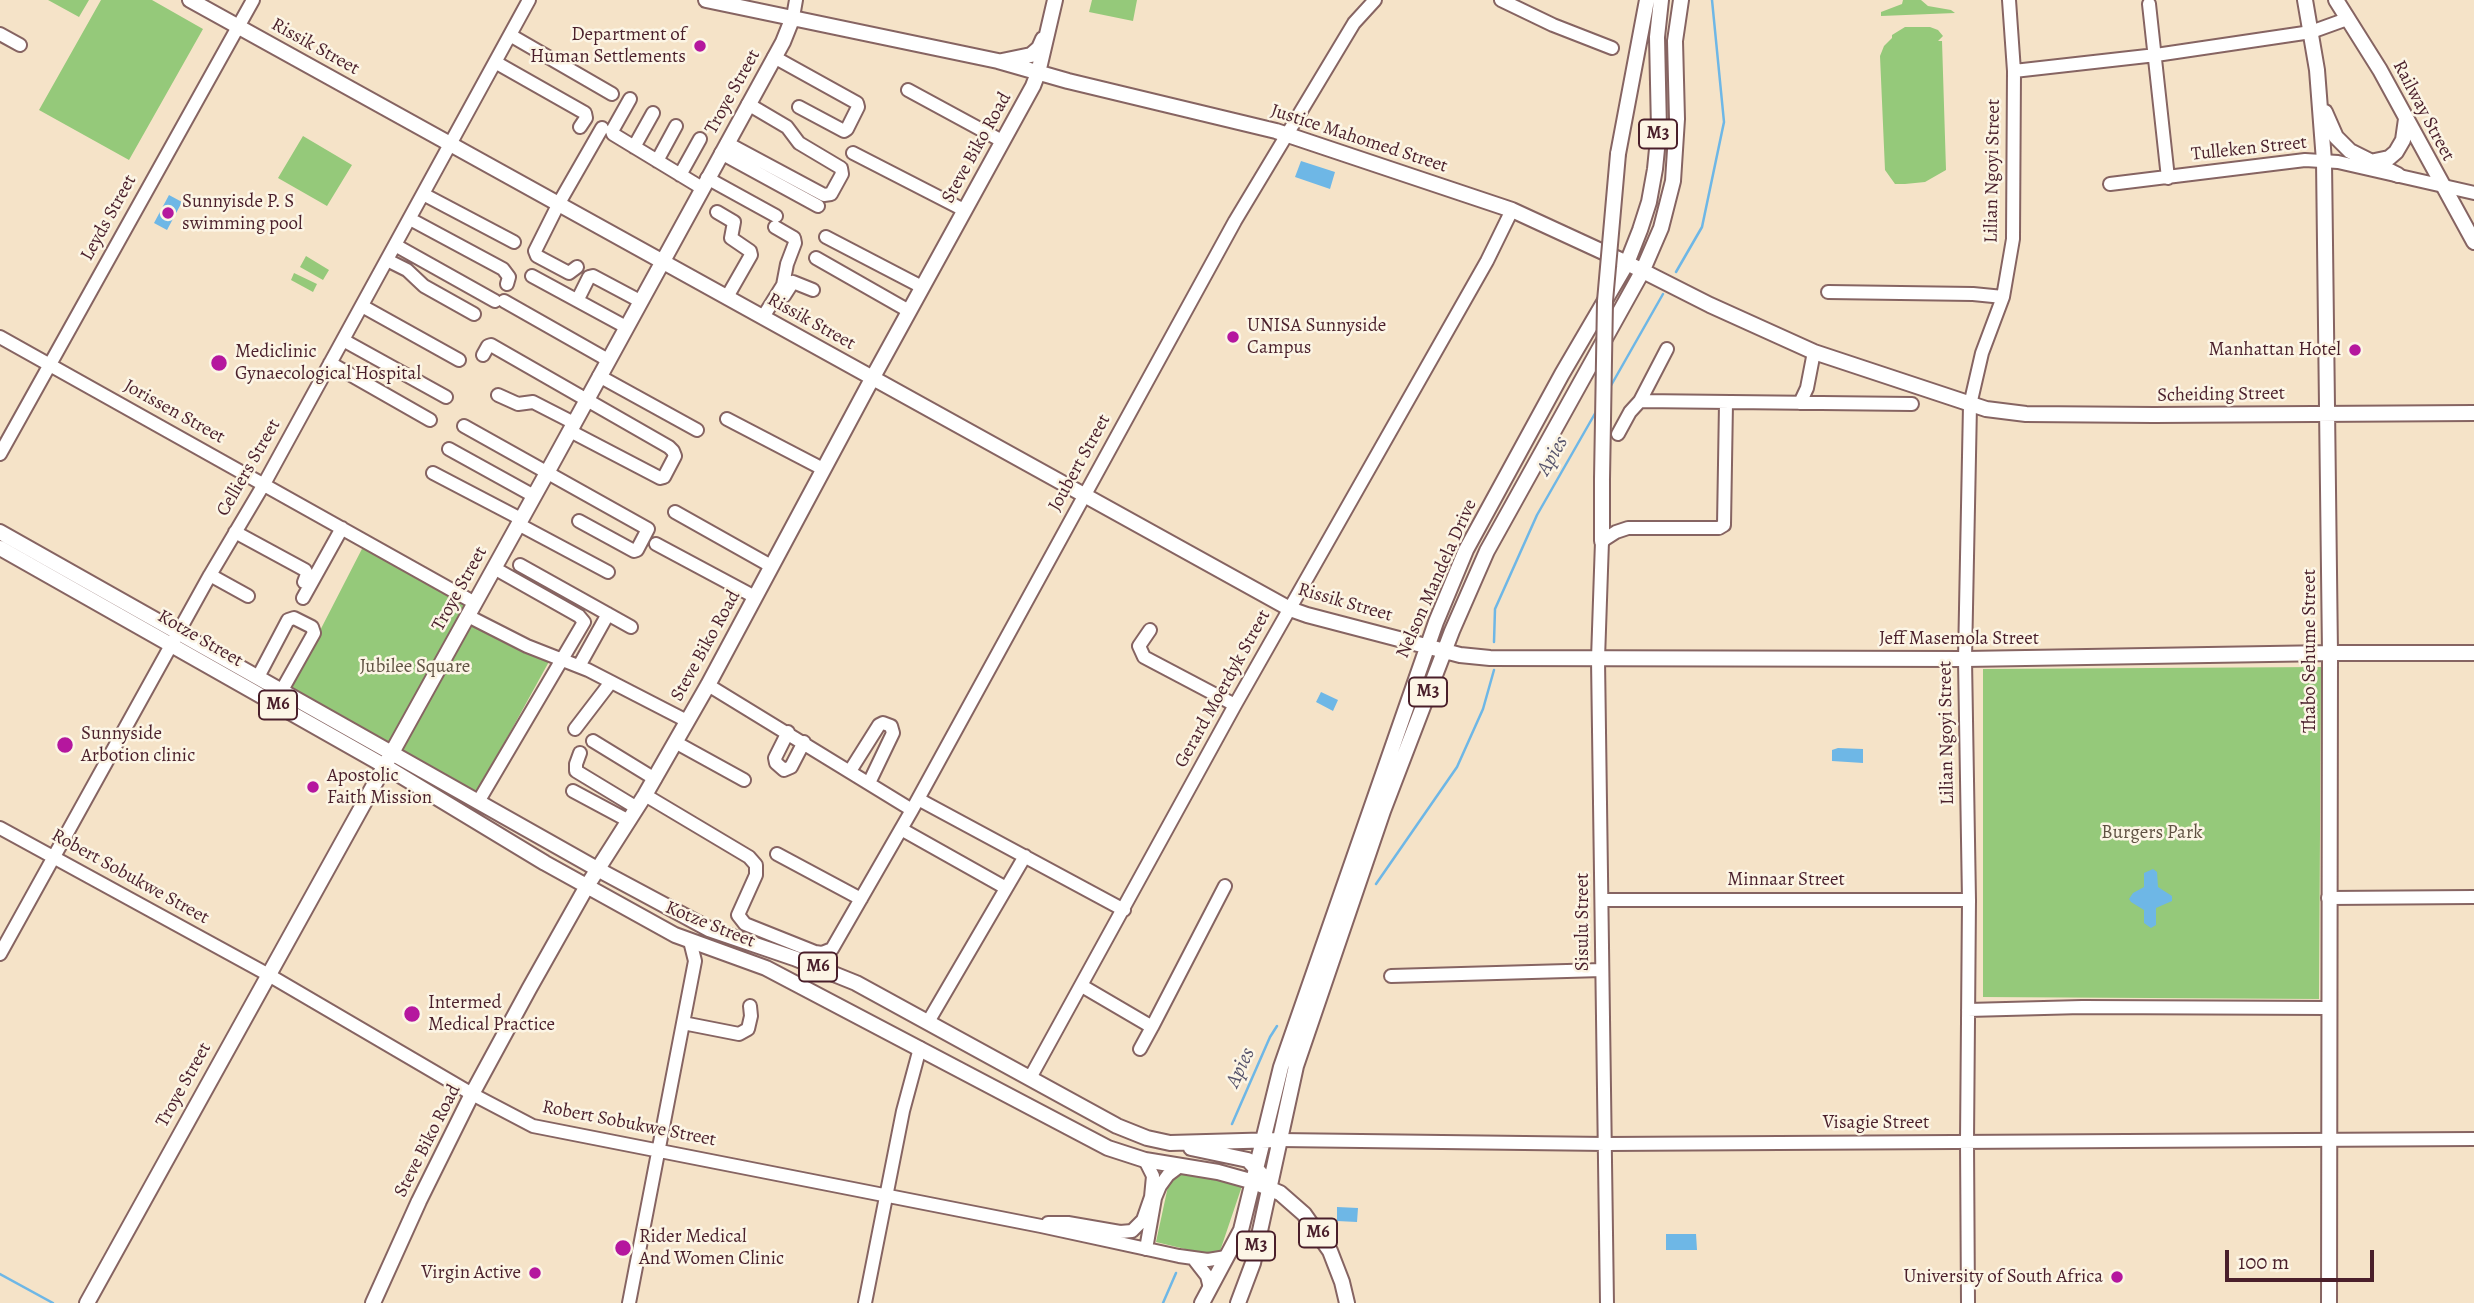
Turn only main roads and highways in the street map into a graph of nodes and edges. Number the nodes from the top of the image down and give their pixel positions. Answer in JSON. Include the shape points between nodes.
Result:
{"nodes":[{"id":1,"x":190,"y":0,"type":"edge"},
{"id":2,"x":706,"y":0,"type":"edge"},
{"id":3,"x":1055,"y":0,"type":"edge"},
{"id":4,"x":1647,"y":0,"type":"edge"},
{"id":5,"x":1661,"y":0,"type":"edge"},
{"id":6,"x":1681,"y":0,"type":"edge"},
{"id":7,"x":2305,"y":0,"type":"edge"},
{"id":8,"x":2336,"y":0,"type":"edge"},
{"id":9,"x":793,"y":17,"type":"junction"},
{"id":10,"x":1049,"y":27,"type":"junction"},
{"id":11,"x":998,"y":61,"type":"junction"},
{"id":12,"x":2317,"y":71,"type":"junction"},
{"id":13,"x":1038,"y":73,"type":"junction"},
{"id":14,"x":2406,"y":119,"type":"junction"},
{"id":15,"x":2370,"y":162,"type":"junction"},
{"id":16,"x":2398,"y":175,"type":"road end"},
{"id":17,"x":2474,"y":242,"type":"edge"},
{"id":18,"x":662,"y":261,"type":"junction"},
{"id":19,"x":1626,"y":263,"type":"junction"},
{"id":20,"x":1642,"y":272,"type":"junction"},
{"id":21,"x":873,"y":377,"type":"junction"},
{"id":22,"x":1970,"y":405,"type":"joint"},
{"id":23,"x":2474,"y":413,"type":"edge"},
{"id":24,"x":2327,"y":414,"type":"junction"},
{"id":25,"x":0,"y":532,"type":"edge"},
{"id":26,"x":1602,"y":541,"type":"road end"},
{"id":27,"x":0,"y":548,"type":"edge"},
{"id":28,"x":176,"y":639,"type":"junction"},
{"id":29,"x":1426,"y":645,"type":"junction"},
{"id":30,"x":1444,"y":651,"type":"junction"},
{"id":31,"x":2330,"y":653,"type":"junction"},
{"id":32,"x":2474,"y":653,"type":"edge"},
{"id":33,"x":391,"y":751,"type":"junction"},
{"id":34,"x":383,"y":765,"type":"junction"},
{"id":35,"x":599,"y":870,"type":"junction"},
{"id":36,"x":587,"y":886,"type":"junction"},
{"id":37,"x":1264,"y":1140,"type":"junction"},
{"id":38,"x":1279,"y":1140,"type":"junction"},
{"id":39,"x":1170,"y":1143,"type":"junction"},
{"id":40,"x":1255,"y":1175,"type":"junction"},
{"id":41,"x":1269,"y":1187,"type":"junction"},
{"id":42,"x":87,"y":1303,"type":"edge"},
{"id":43,"x":373,"y":1303,"type":"edge"},
{"id":44,"x":1202,"y":1303,"type":"edge"},
{"id":45,"x":1238,"y":1303,"type":"edge"},
{"id":46,"x":1347,"y":1303,"type":"edge"},
{"id":47,"x":2329,"y":1303,"type":"edge"}],
"edges":[{"from":1,"to":18,"type":"main road","name":"Rissik Street"},
{"from":2,"to":9,"type":"main road","name":"Justice Mahomed Street"},
{"from":3,"to":10,"type":"main road","name":"Steve Biko Road"},
{"from":4,"to":26,"type":"main road","bridge":true,"via":[[1618,154],[1605,301]]},
{"from":5,"to":19,"type":"main road","name":"Nelson Mandela Drive","number":"M3","via":[[1655,169],[1649,202]]},
{"from":6,"to":20,"type":"main road","name":"Nelson Mandela Drive","number":"M3","via":[[1675,41],[1673,181],[1661,228]]},
{"from":7,"to":12,"type":"main road","name":"Thabo Sehume Street"},
{"from":8,"to":14,"type":"main road","name":"Railway Street"},
{"from":9,"to":11,"type":"main road","name":"Justice Mahomed Street"},
{"from":9,"to":18,"type":"main road","name":"Troye Street"},
{"from":10,"to":11,"type":"main road","via":[[1031,55]]},
{"from":10,"to":13,"type":"main road","name":"Steve Biko Road"},
{"from":11,"to":13,"type":"main road","name":"Justice Mahomed Street"},
{"from":12,"to":15,"type":"main road","via":[[2325,115],[2336,137]]},
{"from":12,"to":24,"type":"main road","name":"Thabo Sehume Street","via":[[2324,161]]},
{"from":13,"to":19,"type":"main road","name":"Justice Mahomed Street","via":[[1287,135],[1512,210]]},
{"from":13,"to":21,"type":"main road","name":"Steve Biko Road"},
{"from":14,"to":15,"type":"main road","via":[[2396,152]]},
{"from":14,"to":17,"type":"main road","name":"Railway Street"},
{"from":15,"to":16,"type":"main road"},
{"from":18,"to":21,"type":"main road","name":"Rissik Street"},
{"from":18,"to":33,"type":"main road","name":"Troye Street"},
{"from":19,"to":20,"type":"main road","name":"Justice Mahomed Street"},
{"from":19,"to":29,"type":"main road","name":"Nelson Mandela Drive","number":"M3","via":[[1471,541]]},
{"from":20,"to":22,"type":"main road","name":"Justice Mahomed Street","via":[[1814,352]]},
{"from":20,"to":30,"type":"main road","name":"Nelson Mandela Drive","number":"M3","via":[[1487,551]]},
{"from":21,"to":29,"type":"main road","name":"Rissik Street","via":[[1290,609]]},
{"from":21,"to":35,"type":"main road","name":"Steve Biko Road","via":[[708,685]]},
{"from":22,"to":24,"type":"main road","name":"Scheiding Street","via":[[2026,414]]},
{"from":23,"to":24,"type":"main road","name":"Scheiding Street"},
{"from":24,"to":31,"type":"main road","name":"Thabo Sehume Street"},
{"from":25,"to":28,"type":"main road","name":"Kotze Street","number":"M6"},
{"from":27,"to":28,"type":"main road","name":"Kotze Street","number":"M6"},
{"from":28,"to":33,"type":"main road","name":"Kotze Street","number":"M6","via":[[258,677]]},
{"from":28,"to":34,"type":"main road","name":"Kotze Street","number":"M6"},
{"from":29,"to":30,"type":"main road","name":"Rissik Street"},
{"from":29,"to":37,"type":"main road","name":"Nelson Mandela Drive","number":"M3","via":[[1290,1041]]},
{"from":30,"to":31,"type":"main road","name":"Jeff Masemola Street","via":[[1490,658],[1598,659]]},
{"from":30,"to":38,"type":"main road","name":"Nelson Mandela Drive","number":"M3","via":[[1383,811],[1296,1066]]},
{"from":31,"to":32,"type":"main road","name":"Jeff Masemola Street"},
{"from":31,"to":47,"type":"main road","name":"Thabo Sehume Street"},
{"from":33,"to":34,"type":"main road","name":"Troye Street"},
{"from":33,"to":35,"type":"main road","name":"Kotze Street","number":"M6"},
{"from":34,"to":36,"type":"main road","name":"Kotze Street","number":"M6"},
{"from":34,"to":42,"type":"main road","name":"Troye Street"},
{"from":35,"to":36,"type":"main road","name":"Steve Biko Road"},
{"from":35,"to":39,"type":"main road","name":"Kotze Street","number":"M6","via":[[709,929],[829,971],[1117,1126]]},
{"from":36,"to":40,"type":"main road","name":"Kotze Street","number":"M6","via":[[675,935],[759,965],[1108,1148],[1144,1160]]},
{"from":36,"to":43,"type":"main road","name":"Steve Biko Road","via":[[472,1094]]},
{"from":37,"to":38,"type":"main road","name":"Kotze Street","number":"M6"},
{"from":37,"to":39,"type":"main road","name":"Kotze Street","number":"M6"},
{"from":37,"to":40,"type":"main road","name":"Nelson Mandela Drive","number":"M3"},
{"from":38,"to":41,"type":"main road","name":"Nelson Mandela Drive","number":"M3"},
{"from":39,"to":40,"type":"main road","via":[[1243,1159]]},
{"from":40,"to":41,"type":"main road","name":"Kotze Street","number":"M6"},
{"from":40,"to":44,"type":"main road","name":"Nelson Mandela Drive","number":"M3","via":[[1241,1230]]},
{"from":41,"to":45,"type":"main road","name":"Nelson Mandela Drive","number":"M3","via":[[1253,1263]]},
{"from":41,"to":46,"type":"main road","name":"Kotze Street","number":"M6","via":[[1304,1214],[1321,1237],[1339,1271]]}]}
